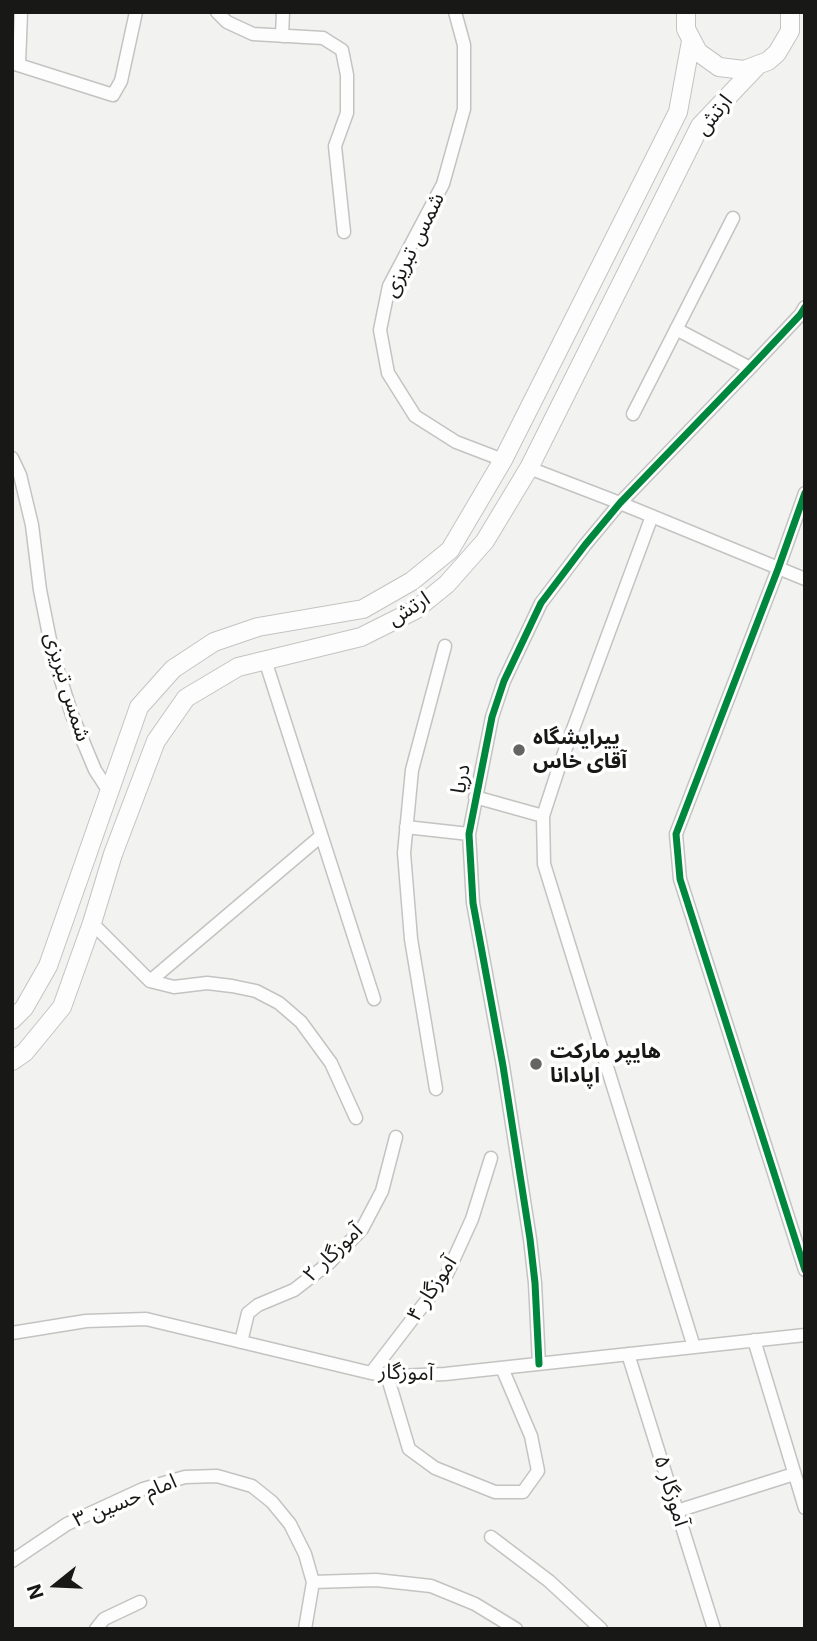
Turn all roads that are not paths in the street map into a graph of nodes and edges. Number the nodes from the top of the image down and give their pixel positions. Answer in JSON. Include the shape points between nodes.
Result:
{"nodes":[{"id":1,"x":21,"y":12,"type":"edge"},
{"id":2,"x":136,"y":12,"type":"edge"},
{"id":3,"x":217,"y":12,"type":"edge"},
{"id":4,"x":283,"y":12,"type":"edge"},
{"id":5,"x":455,"y":12,"type":"edge"},
{"id":6,"x":682,"y":14,"type":"edge"},
{"id":7,"x":795,"y":17,"type":"edge"},
{"id":8,"x":282,"y":36,"type":"junction"},
{"id":9,"x":691,"y":41,"type":"junction"},
{"id":10,"x":15,"y":64,"type":"edge"},
{"id":11,"x":756,"y":67,"type":"junction"},
{"id":12,"x":733,"y":218,"type":"dead end"},
{"id":13,"x":344,"y":232,"type":"dead end"},
{"id":14,"x":805,"y":307,"type":"edge"},
{"id":15,"x":676,"y":329,"type":"junction"},
{"id":16,"x":750,"y":368,"type":"junction"},
{"id":17,"x":633,"y":414,"type":"dead end"},
{"id":18,"x":12,"y":458,"type":"edge"},
{"id":19,"x":503,"y":460,"type":"junction"},
{"id":20,"x":529,"y":468,"type":"junction"},
{"id":21,"x":805,"y":493,"type":"edge"},
{"id":22,"x":620,"y":503,"type":"junction"},
{"id":23,"x":652,"y":516,"type":"junction"},
{"id":24,"x":778,"y":569,"type":"junction"},
{"id":25,"x":805,"y":579,"type":"edge"},
{"id":26,"x":445,"y":646,"type":"dead end"},
{"id":27,"x":265,"y":660,"type":"junction"},
{"id":28,"x":108,"y":790,"type":"junction"},
{"id":29,"x":475,"y":797,"type":"junction"},
{"id":30,"x":543,"y":816,"type":"junction"},
{"id":31,"x":406,"y":827,"type":"junction"},
{"id":32,"x":469,"y":834,"type":"junction"},
{"id":33,"x":321,"y":836,"type":"junction"},
{"id":34,"x":92,"y":923,"type":"junction"},
{"id":35,"x":150,"y":981,"type":"junction"},
{"id":36,"x":374,"y":999,"type":"dead end"},
{"id":37,"x":12,"y":1020,"type":"edge"},
{"id":38,"x":12,"y":1061,"type":"edge"},
{"id":39,"x":436,"y":1089,"type":"dead end"},
{"id":40,"x":356,"y":1118,"type":"dead end"},
{"id":41,"x":396,"y":1137,"type":"dead end"},
{"id":42,"x":491,"y":1158,"type":"dead end"},
{"id":43,"x":805,"y":1270,"type":"edge"},
{"id":44,"x":12,"y":1333,"type":"edge"},
{"id":45,"x":805,"y":1335,"type":"edge"},
{"id":46,"x":754,"y":1340,"type":"junction"},
{"id":47,"x":241,"y":1342,"type":"junction"},
{"id":48,"x":694,"y":1347,"type":"junction"},
{"id":49,"x":628,"y":1354,"type":"junction"},
{"id":50,"x":540,"y":1364,"type":"junction"},
{"id":51,"x":502,"y":1368,"type":"junction"},
{"id":52,"x":371,"y":1373,"type":"junction"},
{"id":53,"x":387,"y":1375,"type":"junction"},
{"id":54,"x":794,"y":1474,"type":"junction"},
{"id":55,"x":805,"y":1508,"type":"edge"},
{"id":56,"x":677,"y":1511,"type":"junction"},
{"id":57,"x":491,"y":1536,"type":"dead end"},
{"id":58,"x":12,"y":1561,"type":"edge"},
{"id":59,"x":313,"y":1582,"type":"junction"},
{"id":60,"x":140,"y":1602,"type":"dead end"},
{"id":61,"x":96,"y":1629,"type":"edge"},
{"id":62,"x":305,"y":1629,"type":"edge"},
{"id":63,"x":516,"y":1629,"type":"edge"},
{"id":64,"x":601,"y":1629,"type":"edge"},
{"id":65,"x":714,"y":1629,"type":"edge"}],
"edges":[{"from":1,"to":10,"type":"street"},
{"from":2,"to":10,"type":"street","via":[[121,82],[113,95]]},
{"from":3,"to":8,"type":"street","via":[[253,34]]},
{"from":4,"to":8,"type":"street"},
{"from":5,"to":19,"type":"street","name":"شمس تبریزی","via":[[464,45],[464,109],[443,184],[389,286],[380,330],[388,373],[415,416],[456,442]]},
{"from":6,"to":9,"type":"main road"},
{"from":7,"to":11,"type":"main road","name":"ارتش","via":[[785,43]]},
{"from":8,"to":13,"type":"street","via":[[323,38],[342,50],[347,113],[335,146]]},
{"from":9,"to":11,"type":"main road","via":[[719,66],[731,70]]},
{"from":9,"to":19,"type":"main road","name":"ارتش","via":[[678,112]]},
{"from":11,"to":20,"type":"main road","name":"ارتش","via":[[700,126]]},
{"from":12,"to":15,"type":"street"},
{"from":14,"to":16,"type":"street","name":"دریا"},
{"from":15,"to":16,"type":"street"},
{"from":15,"to":17,"type":"street"},
{"from":16,"to":22,"type":"street","name":"دریا"},
{"from":18,"to":28,"type":"street","name":"شمس تبریزی","via":[[32,525],[53,655],[72,715]]},
{"from":19,"to":28,"type":"main road","name":"ارتش","via":[[450,550],[412,581],[363,609],[258,627],[214,642],[173,669],[139,707]]},
{"from":20,"to":22,"type":"street"},
{"from":20,"to":27,"type":"main road","name":"ارتش","via":[[485,541],[447,584],[415,610],[362,637]]},
{"from":21,"to":24,"type":"street"},
{"from":22,"to":23,"type":"street"},
{"from":22,"to":29,"type":"street","name":"دریا","via":[[541,603],[492,716]]},
{"from":23,"to":24,"type":"street"},
{"from":23,"to":30,"type":"street"},
{"from":24,"to":25,"type":"street"},
{"from":24,"to":43,"type":"street","via":[[676,834],[680,879]]},
{"from":26,"to":31,"type":"street","via":[[412,771]]},
{"from":27,"to":33,"type":"street"},
{"from":27,"to":34,"type":"main road","name":"ارتش","via":[[238,667],[186,698],[156,741]]},
{"from":28,"to":37,"type":"main road","name":"ارتش","via":[[48,966]]},
{"from":29,"to":30,"type":"street"},
{"from":29,"to":32,"type":"street","name":"دریا"},
{"from":30,"to":48,"type":"street","via":[[544,864]]},
{"from":31,"to":32,"type":"street"},
{"from":31,"to":39,"type":"street","via":[[411,939]]},
{"from":32,"to":50,"type":"street","name":"دریا","via":[[473,903],[530,1239]]},
{"from":33,"to":35,"type":"street"},
{"from":33,"to":36,"type":"street"},
{"from":34,"to":35,"type":"street"},
{"from":34,"to":38,"type":"main road","name":"ارتش","via":[[62,1007]]},
{"from":35,"to":40,"type":"street","via":[[174,987],[232,986],[279,1003],[301,1022],[331,1063]]},
{"from":41,"to":47,"type":"street","name":"آموزگار ۲","via":[[382,1191],[362,1229],[329,1263],[293,1290],[248,1313]]},
{"from":42,"to":52,"type":"street","name":"آموزگار ۴","via":[[472,1219],[447,1274]]},
{"from":44,"to":47,"type":"street","name":"آموزگار","via":[[86,1321],[146,1319]]},
{"from":45,"to":46,"type":"street","name":"آموزگار"},
{"from":46,"to":48,"type":"street","name":"آموزگار"},
{"from":46,"to":54,"type":"street"},
{"from":47,"to":52,"type":"street","name":"آموزگار"},
{"from":48,"to":49,"type":"street","name":"آموزگار"},
{"from":49,"to":50,"type":"street","name":"آموزگار"},
{"from":49,"to":56,"type":"street","name":"آموزگار ۵"},
{"from":50,"to":51,"type":"street","name":"آموزگار"},
{"from":51,"to":53,"type":"street","name":"آموزگار"},
{"from":51,"to":53,"type":"street","via":[[531,1436],[538,1471],[523,1492],[495,1492],[435,1468],[409,1448]]},
{"from":52,"to":53,"type":"street","name":"آموزگار"},
{"from":54,"to":55,"type":"street"},
{"from":54,"to":56,"type":"street"},
{"from":56,"to":65,"type":"street","name":"آموزگار ۵"},
{"from":57,"to":64,"type":"street"},
{"from":58,"to":59,"type":"street","name":"امام حسین ۳","via":[[67,1524],[143,1489],[185,1477],[217,1476],[252,1486],[272,1502],[290,1524]]},
{"from":59,"to":62,"type":"street","name":"امام حسین ۳"},
{"from":59,"to":63,"type":"street","via":[[376,1580],[431,1586]]},
{"from":60,"to":61,"type":"street","via":[[104,1619]]}]}
